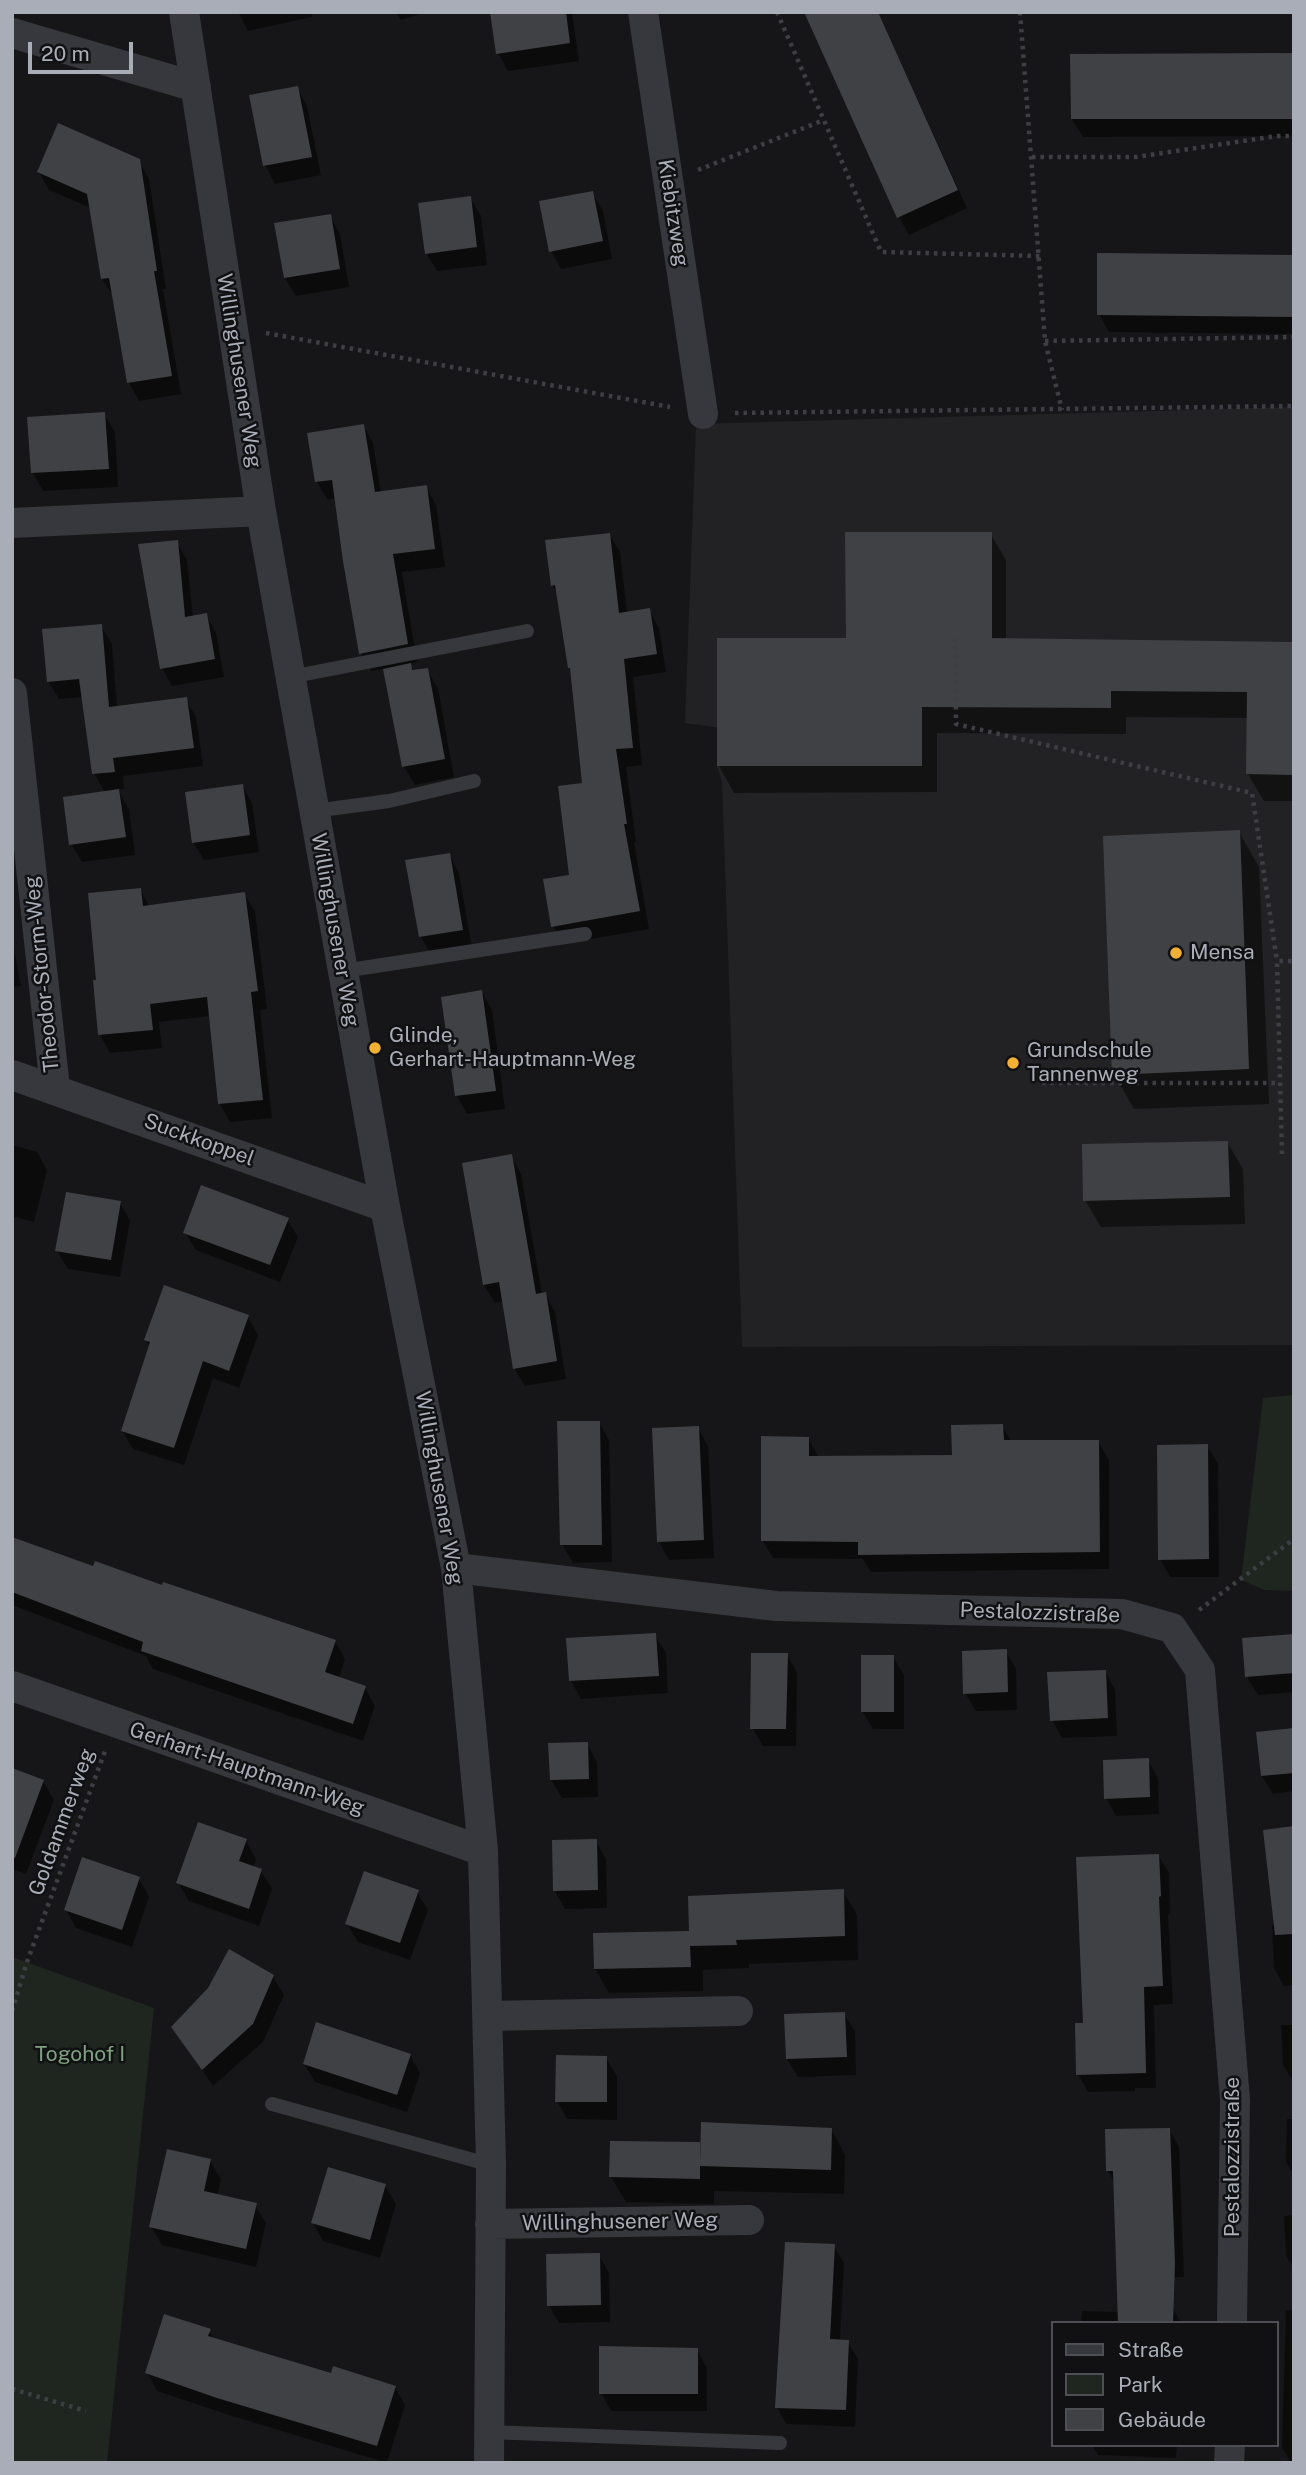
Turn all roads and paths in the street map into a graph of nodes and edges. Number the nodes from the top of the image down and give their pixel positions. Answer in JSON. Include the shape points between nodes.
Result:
{"nodes":[{"id":1,"x":184,"y":12,"type":"edge"},
{"id":2,"x":643,"y":12,"type":"edge"},
{"id":3,"x":777,"y":12,"type":"edge"},
{"id":4,"x":1020,"y":12,"type":"edge"},
{"id":5,"x":12,"y":33,"type":"edge"},
{"id":6,"x":196,"y":86,"type":"junction"},
{"id":7,"x":824,"y":120,"type":"junction"},
{"id":8,"x":1294,"y":136,"type":"edge"},
{"id":9,"x":1032,"y":157,"type":"junction"},
{"id":10,"x":668,"y":182,"type":"junction"},
{"id":11,"x":1040,"y":256,"type":"junction"},
{"id":12,"x":1294,"y":337,"type":"edge"},
{"id":13,"x":304,"y":339,"type":"dead end"},
{"id":14,"x":1045,"y":341,"type":"junction"},
{"id":15,"x":1294,"y":406,"type":"edge"},
{"id":16,"x":1062,"y":410,"type":"junction"},
{"id":17,"x":703,"y":414,"type":"junction"},
{"id":18,"x":261,"y":511,"type":"junction"},
{"id":19,"x":12,"y":523,"type":"edge"},
{"id":20,"x":527,"y":631,"type":"dead end"},
{"id":21,"x":955,"y":638,"type":"dead end"},
{"id":22,"x":290,"y":677,"type":"junction"},
{"id":23,"x":12,"y":694,"type":"edge"},
{"id":24,"x":474,"y":781,"type":"dead end"},
{"id":25,"x":314,"y":811,"type":"junction"},
{"id":26,"x":585,"y":934,"type":"dead end"},
{"id":27,"x":1277,"y":961,"type":"junction"},
{"id":28,"x":1294,"y":961,"type":"edge"},
{"id":29,"x":343,"y":971,"type":"junction"},
{"id":30,"x":12,"y":1075,"type":"edge"},
{"id":31,"x":1042,"y":1083,"type":"dead end"},
{"id":32,"x":1280,"y":1083,"type":"junction"},
{"id":33,"x":55,"y":1088,"type":"junction"},
{"id":34,"x":1282,"y":1154,"type":"dead end"},
{"id":35,"x":384,"y":1207,"type":"junction"},
{"id":36,"x":1294,"y":1539,"type":"edge"},
{"id":37,"x":456,"y":1568,"type":"junction"},
{"id":38,"x":1172,"y":1628,"type":"junction"},
{"id":39,"x":12,"y":1686,"type":"edge"},
{"id":40,"x":115,"y":1724,"type":"junction"},
{"id":41,"x":483,"y":1851,"type":"junction"},
{"id":42,"x":12,"y":2011,"type":"edge"},
{"id":43,"x":738,"y":2011,"type":"dead end"},
{"id":44,"x":489,"y":2016,"type":"junction"},
{"id":45,"x":272,"y":2104,"type":"dead end"},
{"id":46,"x":491,"y":2165,"type":"junction"},
{"id":47,"x":749,"y":2220,"type":"dead end"},
{"id":48,"x":490,"y":2224,"type":"junction"},
{"id":49,"x":1232,"y":2321,"type":"edge"},
{"id":50,"x":12,"y":2389,"type":"edge"},
{"id":51,"x":86,"y":2411,"type":"dead end"},
{"id":52,"x":489,"y":2432,"type":"junction"},
{"id":53,"x":780,"y":2443,"type":"dead end"},
{"id":54,"x":489,"y":2463,"type":"edge"}],
"edges":[{"from":1,"to":6,"type":"street","name":"Willinghusener Weg"},
{"from":2,"to":10,"type":"street","name":"Kiebitzweg"},
{"from":3,"to":7,"type":"path"},
{"from":4,"to":9,"type":"path"},
{"from":5,"to":6,"type":"street"},
{"from":6,"to":18,"type":"street","name":"Willinghusener Weg"},
{"from":7,"to":10,"type":"path"},
{"from":7,"to":11,"type":"path","via":[[881,252]]},
{"from":8,"to":9,"type":"path","via":[[1136,157]]},
{"from":9,"to":11,"type":"path"},
{"from":10,"to":17,"type":"street","name":"Kiebitzweg"},
{"from":11,"to":14,"type":"path"},
{"from":12,"to":14,"type":"path"},
{"from":13,"to":17,"type":"path"},
{"from":14,"to":16,"type":"path"},
{"from":15,"to":16,"type":"path"},
{"from":16,"to":17,"type":"path"},
{"from":18,"to":19,"type":"street"},
{"from":18,"to":22,"type":"street","name":"Willinghusener Weg"},
{"from":20,"to":22,"type":"lane"},
{"from":21,"to":27,"type":"path","via":[[956,724],[1252,793]]},
{"from":22,"to":25,"type":"street","name":"Willinghusener Weg"},
{"from":23,"to":33,"type":"street","name":"Theodor-Storm-Weg"},
{"from":24,"to":25,"type":"lane","via":[[388,801]]},
{"from":25,"to":29,"type":"street","name":"Willinghusener Weg"},
{"from":26,"to":29,"type":"lane"},
{"from":27,"to":28,"type":"path"},
{"from":27,"to":32,"type":"path"},
{"from":29,"to":35,"type":"street","name":"Willinghusener Weg"},
{"from":30,"to":33,"type":"street","name":"Suckkoppel"},
{"from":31,"to":32,"type":"path"},
{"from":32,"to":34,"type":"path"},
{"from":33,"to":35,"type":"street","name":"Suckkoppel"},
{"from":35,"to":37,"type":"street","name":"Willinghusener Weg"},
{"from":36,"to":38,"type":"path"},
{"from":37,"to":38,"type":"street","name":"Pestalozzistraße","via":[[776,1606],[1122,1614]]},
{"from":37,"to":41,"type":"street","name":"Willinghusener Weg"},
{"from":38,"to":49,"type":"street","name":"Pestalozzistraße","via":[[1200,1670],[1235,2100]]},
{"from":39,"to":40,"type":"street","name":"Gerhart-Hauptmann-Weg"},
{"from":40,"to":41,"type":"street","name":"Gerhart-Hauptmann-Weg"},
{"from":40,"to":42,"type":"path","name":"Goldammerweg"},
{"from":41,"to":44,"type":"street","name":"Willinghusener Weg"},
{"from":43,"to":44,"type":"street"},
{"from":44,"to":46,"type":"street","name":"Willinghusener Weg"},
{"from":45,"to":46,"type":"lane"},
{"from":46,"to":48,"type":"street","name":"Willinghusener Weg"},
{"from":47,"to":48,"type":"street","name":"Willinghusener Weg"},
{"from":48,"to":52,"type":"street","name":"Willinghusener Weg"},
{"from":50,"to":51,"type":"path"},
{"from":52,"to":53,"type":"lane"},
{"from":52,"to":54,"type":"street","name":"Willinghusener Weg"}]}
